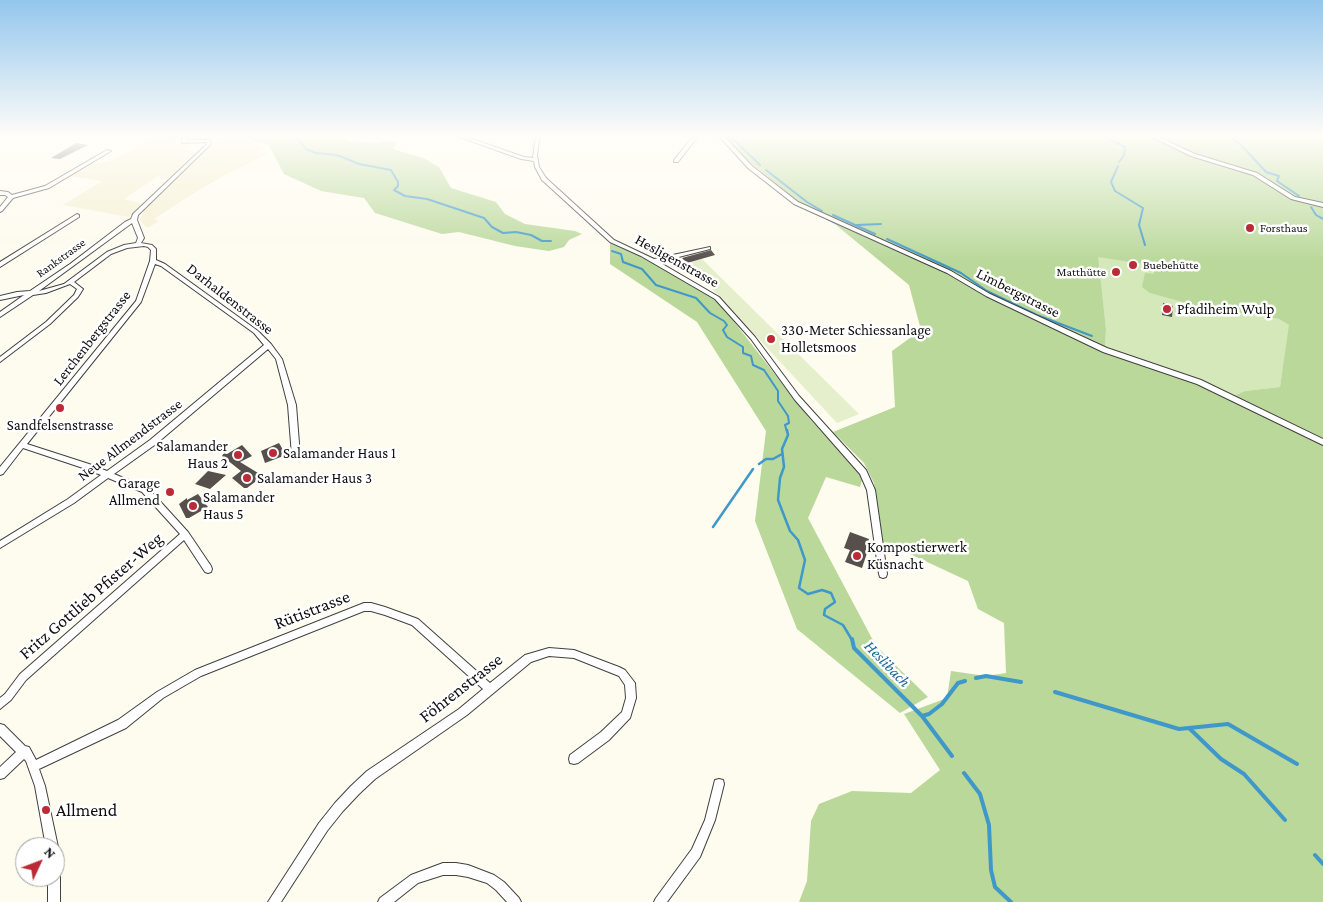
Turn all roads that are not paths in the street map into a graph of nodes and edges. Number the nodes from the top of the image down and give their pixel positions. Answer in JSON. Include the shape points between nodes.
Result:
{"nodes":[{"id":1,"x":65,"y":177,"type":"edge"},
{"id":2,"x":175,"y":177,"type":"edge"},
{"id":3,"x":543,"y":177,"type":"edge"},
{"id":4,"x":763,"y":177,"type":"edge"},
{"id":5,"x":1260,"y":177,"type":"edge"},
{"id":6,"x":0,"y":193,"type":"edge"},
{"id":7,"x":11,"y":197,"type":"junction"},
{"id":8,"x":1323,"y":205,"type":"edge"},
{"id":9,"x":0,"y":210,"type":"edge"},
{"id":10,"x":77,"y":216,"type":"dead end"},
{"id":11,"x":134,"y":220,"type":"junction"},
{"id":12,"x":138,"y":244,"type":"junction"},
{"id":13,"x":708,"y":248,"type":"dead end"},
{"id":14,"x":153,"y":261,"type":"junction"},
{"id":15,"x":654,"y":261,"type":"junction"},
{"id":16,"x":0,"y":265,"type":"edge"},
{"id":17,"x":71,"y":282,"type":"junction"},
{"id":18,"x":31,"y":294,"type":"junction"},
{"id":19,"x":0,"y":298,"type":"edge"},
{"id":20,"x":0,"y":315,"type":"edge"},
{"id":21,"x":269,"y":345,"type":"junction"},
{"id":22,"x":0,"y":360,"type":"edge"},
{"id":23,"x":1323,"y":442,"type":"edge"},
{"id":24,"x":22,"y":445,"type":"junction"},
{"id":25,"x":296,"y":456,"type":"dead end"},
{"id":26,"x":0,"y":472,"type":"edge"},
{"id":27,"x":108,"y":476,"type":"junction"},
{"id":28,"x":185,"y":534,"type":"junction"},
{"id":29,"x":0,"y":546,"type":"edge"},
{"id":30,"x":208,"y":569,"type":"dead end"},
{"id":31,"x":883,"y":574,"type":"dead end"},
{"id":32,"x":490,"y":689,"type":"junction"},
{"id":33,"x":0,"y":704,"type":"edge"},
{"id":34,"x":0,"y":729,"type":"edge"},
{"id":35,"x":25,"y":751,"type":"junction"},
{"id":36,"x":574,"y":759,"type":"dead end"},
{"id":37,"x":34,"y":766,"type":"junction"},
{"id":38,"x":0,"y":774,"type":"edge"},
{"id":39,"x":719,"y":784,"type":"dead end"},
{"id":40,"x":50,"y":837,"type":"edge"},
{"id":41,"x":54,"y":887,"type":"edge"},
{"id":42,"x":54,"y":902,"type":"edge"},
{"id":43,"x":274,"y":902,"type":"edge"},
{"id":44,"x":384,"y":902,"type":"edge"},
{"id":45,"x":515,"y":902,"type":"edge"},
{"id":46,"x":660,"y":902,"type":"edge"}],
"edges":[{"from":1,"to":7,"type":"street","via":[[47,188]]},
{"from":2,"to":11,"type":"street","name":"Rankstrasse"},
{"from":3,"to":15,"type":"street","name":"Hesligenstrasse","via":[[612,241]]},
{"from":4,"to":23,"type":"street","name":"Limbergstrasse","via":[[796,203],[949,272],[988,295],[1105,350],[1199,382]]},
{"from":5,"to":8,"type":"street","via":[[1293,198]]},
{"from":6,"to":7,"type":"street"},
{"from":7,"to":9,"type":"street"},
{"from":10,"to":16,"type":"street"},
{"from":11,"to":12,"type":"street","via":[[141,237]]},
{"from":11,"to":18,"type":"street","name":"Rankstrasse"},
{"from":12,"to":14,"type":"street","via":[[152,248],[155,253]]},
{"from":12,"to":17,"type":"street","via":[[114,250]]},
{"from":13,"to":15,"type":"street"},
{"from":14,"to":21,"type":"street","name":"Darhaldenstrasse","via":[[256,332]]},
{"from":14,"to":24,"type":"street","name":"Lerchenbergstrasse","via":[[136,306]]},
{"from":15,"to":31,"type":"street","name":"Hesligenstrasse","via":[[717,298],[753,338],[797,398],[863,472],[871,490]]},
{"from":17,"to":18,"type":"street","via":[[50,291]]},
{"from":17,"to":22,"type":"street","via":[[80,288],[76,296],[48,323]]},
{"from":18,"to":19,"type":"street"},
{"from":18,"to":20,"type":"street","name":"Rankstrasse"},
{"from":21,"to":25,"type":"street","name":"Darhaldenstrasse","via":[[279,359],[292,405]]},
{"from":21,"to":27,"type":"street","name":"Neue Allmendstrasse","via":[[185,417]]},
{"from":24,"to":26,"type":"street","name":"Lerchenbergstrasse"},
{"from":24,"to":27,"type":"street"},
{"from":27,"to":28,"type":"street","via":[[145,490]]},
{"from":27,"to":29,"type":"street","name":"Neue Allmendstrasse"},
{"from":28,"to":30,"type":"street"},
{"from":28,"to":33,"type":"street","name":"Fritz Gottlieb Pfister-Weg","via":[[23,677]]},
{"from":32,"to":36,"type":"street","name":"Föhrenstrasse","via":[[528,658],[549,652],[574,654],[622,673],[631,687],[629,709],[605,736]]},
{"from":32,"to":37,"type":"street","name":"Rütistrasse","via":[[421,626],[398,614],[364,607],[212,667],[160,696],[122,724]]},
{"from":32,"to":43,"type":"street","name":"Föhrenstrasse","via":[[463,712],[371,774],[338,806]]},
{"from":34,"to":35,"type":"street"},
{"from":35,"to":37,"type":"street"},
{"from":35,"to":38,"type":"street"},
{"from":37,"to":40,"type":"street"},
{"from":39,"to":46,"type":"street","via":[[710,820],[696,853]]},
{"from":41,"to":42,"type":"street"},
{"from":44,"to":45,"type":"street","via":[[415,879],[443,869],[480,875],[500,886]]}]}
